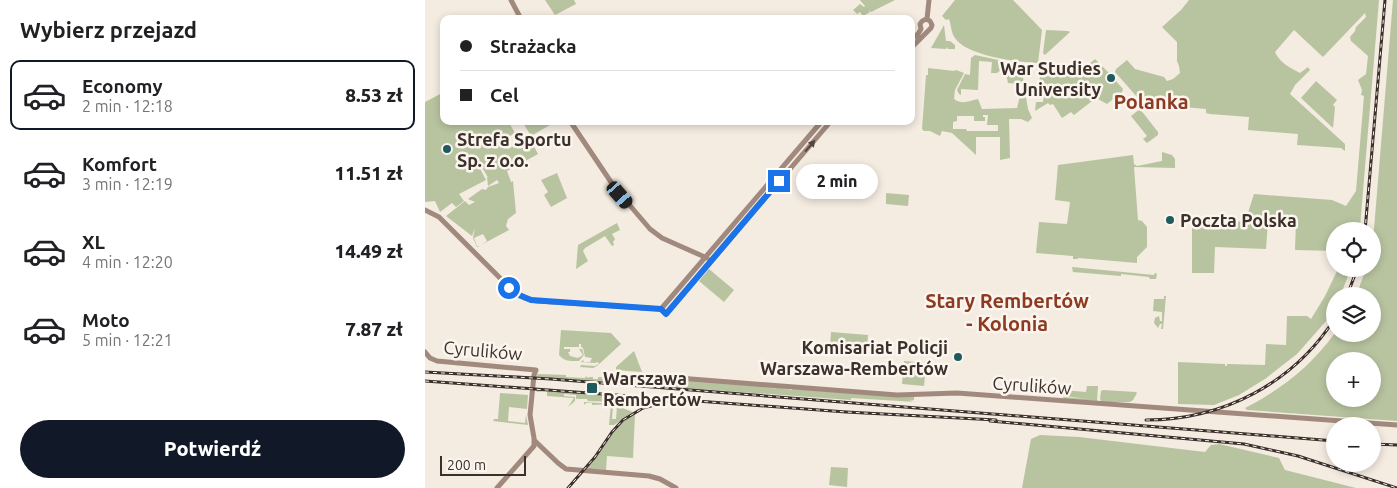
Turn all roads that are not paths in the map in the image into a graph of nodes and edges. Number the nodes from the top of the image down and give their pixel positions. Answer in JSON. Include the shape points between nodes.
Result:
{"nodes":[{"id":1,"x":511,"y":0,"type":"edge"},
{"id":2,"x":929,"y":0,"type":"edge"},
{"id":3,"x":519,"y":15,"type":"edge"},
{"id":4,"x":927,"y":19,"type":"junction"},
{"id":5,"x":924,"y":30,"type":"junction"},
{"id":6,"x":915,"y":37,"type":"edge"},
{"id":7,"x":915,"y":42,"type":"edge"},
{"id":8,"x":573,"y":125,"type":"edge"},
{"id":9,"x":819,"y":125,"type":"edge"},
{"id":10,"x":828,"y":125,"type":"edge"},
{"id":11,"x":425,"y":210,"type":"edge"},
{"id":12,"x":706,"y":258,"type":"junction"},
{"id":13,"x":711,"y":262,"type":"junction"},
{"id":14,"x":661,"y":309,"type":"junction"},
{"id":15,"x":426,"y":354,"type":"edge"},
{"id":16,"x":665,"y":377,"type":"dead end"},
{"id":17,"x":1397,"y":425,"type":"edge"},
{"id":18,"x":535,"y":441,"type":"junction"},
{"id":19,"x":497,"y":488,"type":"edge"},
{"id":20,"x":676,"y":488,"type":"edge"}],
"edges":[{"from":1,"to":3,"type":"street"},
{"from":2,"to":4,"type":"street"},
{"from":4,"to":5,"type":"street","via":[[921,22]]},
{"from":4,"to":5,"type":"street","via":[[932,25]]},
{"from":5,"to":6,"type":"street"},
{"from":5,"to":7,"type":"street"},
{"from":8,"to":12,"type":"street","via":[[615,188],[650,228],[662,238]]},
{"from":9,"to":12,"type":"street"},
{"from":13,"to":10,"type":"street","one_way":true},
{"from":11,"to":14,"type":"street","via":[[439,217],[509,288],[525,298]]},
{"from":12,"to":13,"type":"street"},
{"from":12,"to":14,"type":"street"},
{"from":13,"to":14,"type":"street","via":[[666,314]]},
{"from":15,"to":18,"type":"street","name":"Cyrulików","via":[[437,361],[537,370],[530,415]]},
{"from":16,"to":17,"type":"street","name":"Cyrulików","via":[[897,395],[957,393]]},
{"from":18,"to":19,"type":"street","via":[[532,449]]},
{"from":18,"to":20,"type":"street","via":[[561,466],[569,469],[651,476]]}]}
